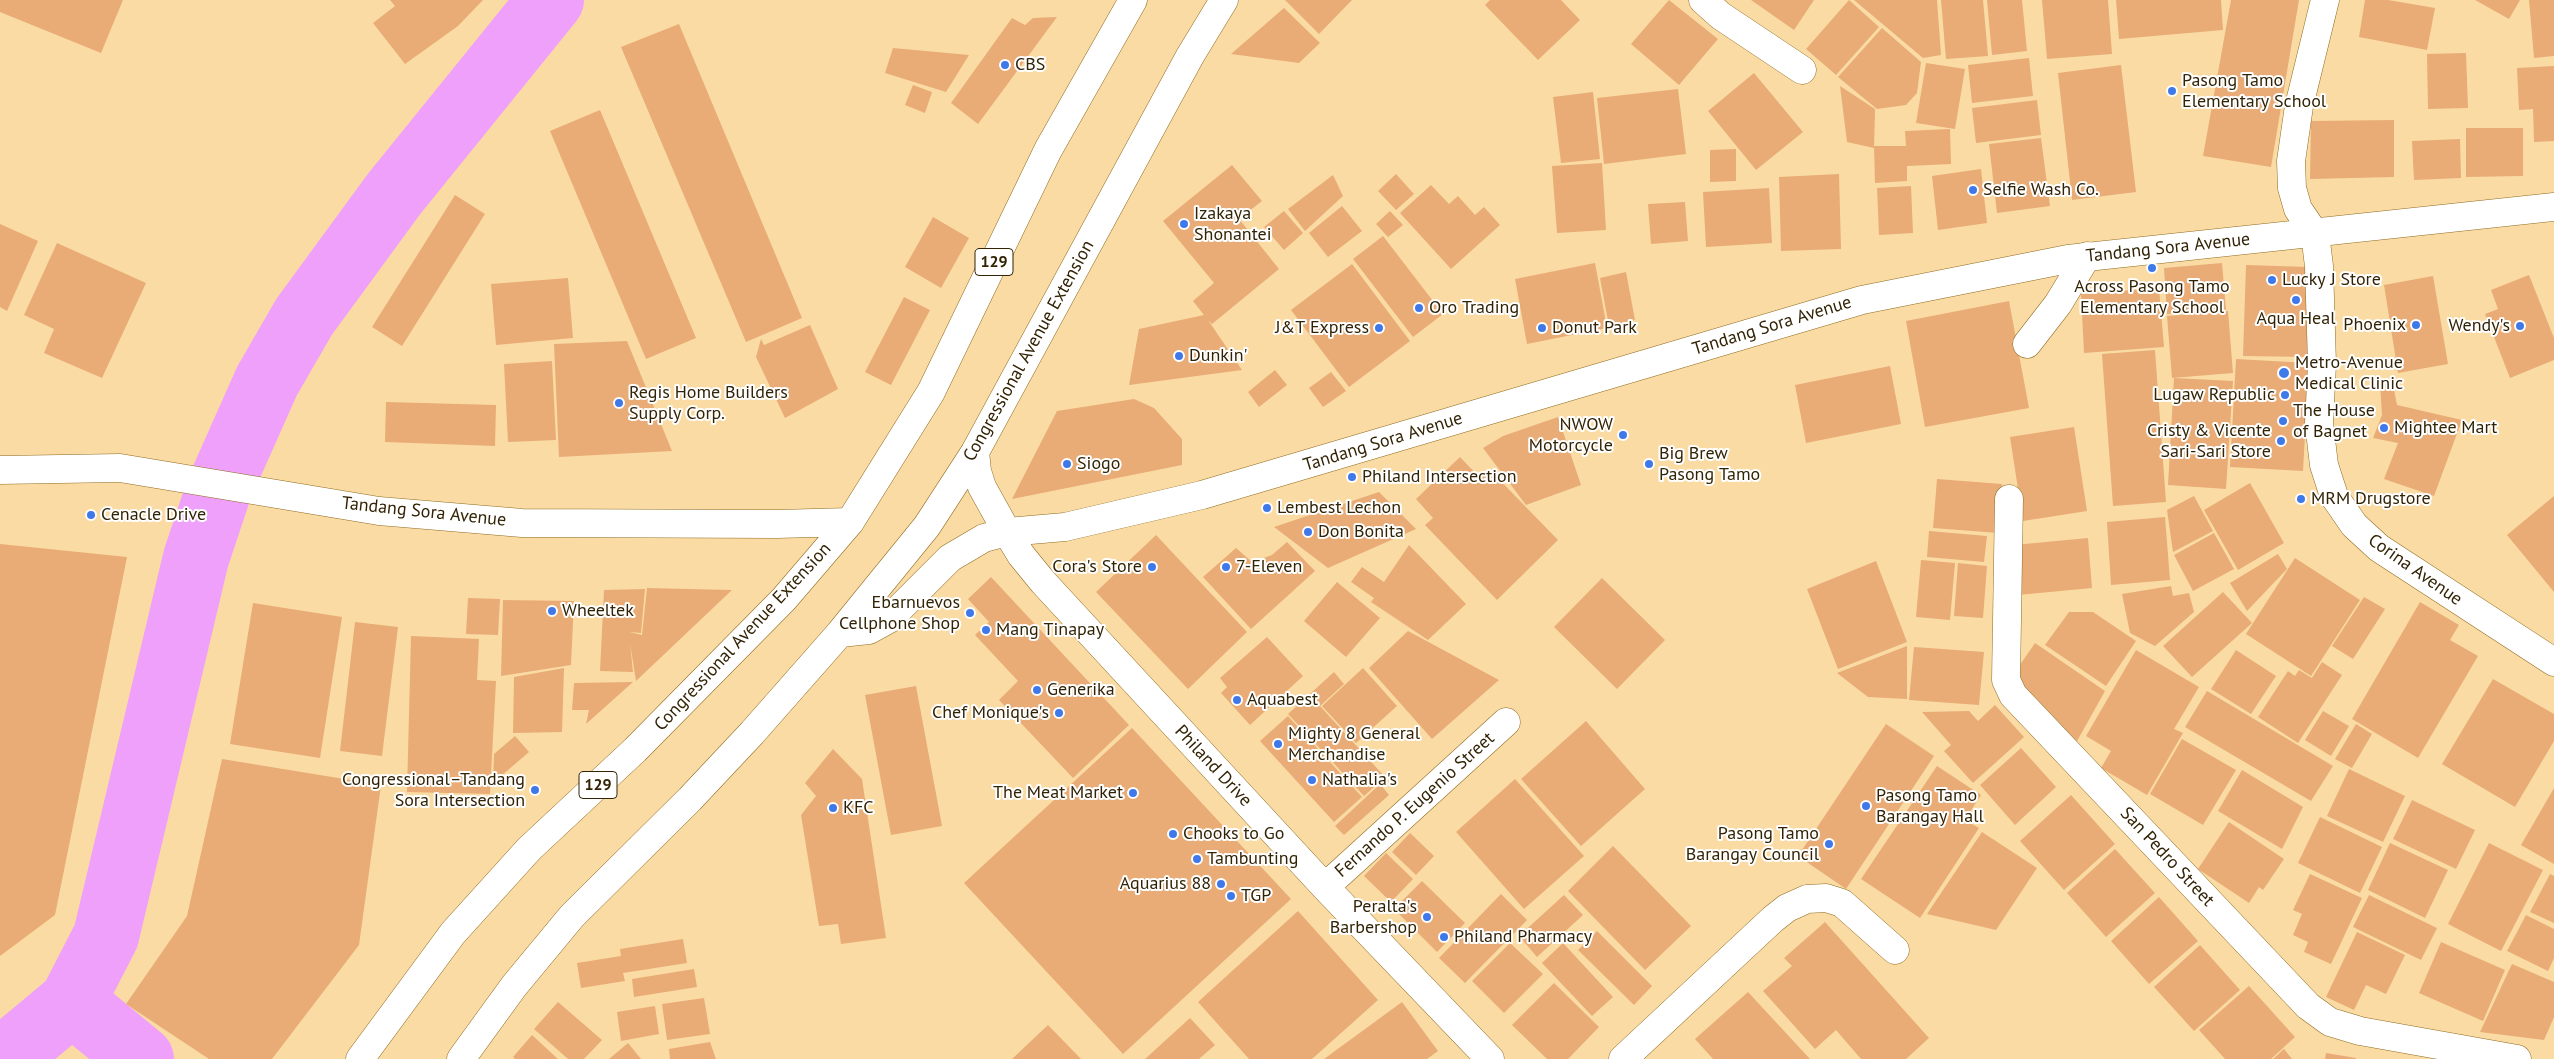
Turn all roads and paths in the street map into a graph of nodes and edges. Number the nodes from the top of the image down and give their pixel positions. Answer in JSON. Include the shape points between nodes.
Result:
{"nodes":[{"id":1,"x":1133,"y":0,"type":"edge"},
{"id":2,"x":1224,"y":0,"type":"edge"},
{"id":3,"x":1703,"y":0,"type":"edge"},
{"id":4,"x":2324,"y":0,"type":"edge"},
{"id":5,"x":1802,"y":70,"type":"dead end"},
{"id":6,"x":2554,"y":207,"type":"edge"},
{"id":7,"x":2315,"y":234,"type":"junction"},
{"id":8,"x":2087,"y":256,"type":"junction"},
{"id":9,"x":2028,"y":344,"type":"dead end"},
{"id":10,"x":975,"y":452,"type":"junction"},
{"id":11,"x":0,"y":470,"type":"edge"},
{"id":12,"x":2009,"y":499,"type":"dead end"},
{"id":13,"x":850,"y":522,"type":"junction"},
{"id":14,"x":1007,"y":532,"type":"junction"},
{"id":15,"x":840,"y":633,"type":"junction"},
{"id":16,"x":2554,"y":662,"type":"edge"},
{"id":17,"x":1506,"y":722,"type":"dead end"},
{"id":18,"x":1325,"y":887,"type":"junction"},
{"id":19,"x":1895,"y":950,"type":"dead end"},
{"id":20,"x":360,"y":1059,"type":"edge"},
{"id":21,"x":461,"y":1059,"type":"edge"},
{"id":22,"x":1490,"y":1059,"type":"edge"},
{"id":23,"x":1624,"y":1059,"type":"edge"},
{"id":24,"x":2516,"y":1059,"type":"edge"}],
"edges":[{"from":1,"to":13,"type":"main road","name":"Congressional Avenue Extension","number":"129","via":[[1048,150],[931,392]]},
{"from":2,"to":10,"type":"main road","name":"Congressional Avenue Extension","via":[[1190,56]]},
{"from":3,"to":5,"type":"main road","via":[[1721,16]]},
{"from":4,"to":7,"type":"main road","via":[[2299,106],[2291,161],[2292,188],[2298,209]]},
{"from":6,"to":7,"type":"main road","name":"Tandang Sora Avenue"},
{"from":7,"to":8,"type":"main road","name":"Tandang Sora Avenue"},
{"from":7,"to":16,"type":"main road","name":"Corina Avenue","via":[[2322,364],[2319,423],[2324,466],[2334,496],[2354,525],[2379,548]]},
{"from":8,"to":9,"type":"main road","via":[[2058,304]]},
{"from":8,"to":14,"type":"main road","name":"Tandang Sora Avenue","via":[[1862,300],[1202,495],[1065,527]]},
{"from":10,"to":14,"type":"main road","via":[[982,487]]},
{"from":10,"to":15,"type":"main road","name":"Congressional Avenue Extension","via":[[927,526]]},
{"from":11,"to":13,"type":"main road","name":"Tandang Sora Avenue","via":[[120,468],[379,511],[522,523]]},
{"from":12,"to":24,"type":"main road","name":"San Pedro Street","via":[[2006,680],[2013,695],[2308,1006],[2330,1022],[2360,1031]]},
{"from":13,"to":20,"type":"main road","name":"Congressional Avenue Extension","number":"129","via":[[784,599],[683,702],[528,849],[453,934]]},
{"from":14,"to":15,"type":"main road","name":"Tandang Sora Avenue","via":[[975,542],[950,558],[882,624],[869,630]]},
{"from":14,"to":18,"type":"main road","name":"Philand Drive","via":[[1043,582]]},
{"from":15,"to":21,"type":"main road","name":"Congressional Avenue Extension","via":[[690,799],[572,916],[514,986]]},
{"from":17,"to":18,"type":"main road","name":"Fernando P. Eugenio Street"},
{"from":18,"to":22,"type":"main road","name":"Philand Drive"},
{"from":19,"to":23,"type":"main road","via":[[1842,903],[1826,898],[1807,900],[1787,908]]}]}
